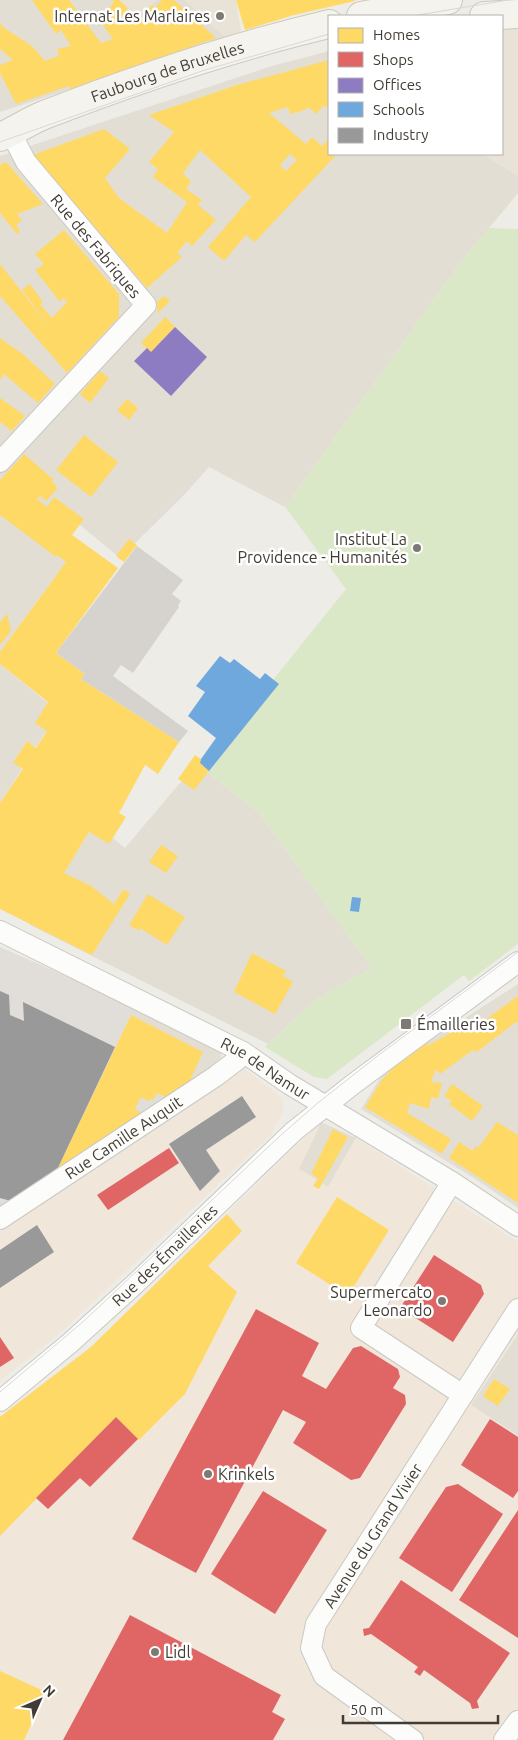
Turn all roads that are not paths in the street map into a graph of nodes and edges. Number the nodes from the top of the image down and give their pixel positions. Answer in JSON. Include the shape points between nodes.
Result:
{"nodes":[{"id":1,"x":448,"y":0,"type":"edge"},
{"id":2,"x":479,"y":0,"type":"edge"},
{"id":3,"x":518,"y":14,"type":"edge"},
{"id":4,"x":366,"y":15,"type":"edge"},
{"id":5,"x":483,"y":15,"type":"edge"},
{"id":6,"x":500,"y":15,"type":"edge"},
{"id":7,"x":328,"y":24,"type":"edge"},
{"id":8,"x":328,"y":43,"type":"edge"},
{"id":9,"x":6,"y":135,"type":"edge"},
{"id":10,"x":0,"y":462,"type":"edge"},
{"id":11,"x":0,"y":931,"type":"edge"},
{"id":12,"x":518,"y":962,"type":"edge"},
{"id":13,"x":243,"y":1052,"type":"junction"},
{"id":14,"x":326,"y":1106,"type":"junction"},
{"id":15,"x":452,"y":1182,"type":"junction"},
{"id":16,"x":0,"y":1219,"type":"edge"},
{"id":17,"x":518,"y":1226,"type":"edge"},
{"id":18,"x":518,"y":1308,"type":"edge"},
{"id":19,"x":463,"y":1395,"type":"junction"},
{"id":20,"x":0,"y":1401,"type":"edge"},
{"id":21,"x":518,"y":1721,"type":"edge"},
{"id":22,"x":413,"y":1740,"type":"edge"},
{"id":23,"x":504,"y":1740,"type":"edge"}],
"edges":[{"from":1,"to":4,"type":"street"},
{"from":2,"to":5,"type":"street"},
{"from":3,"to":6,"type":"street"},
{"from":7,"to":9,"type":"street","name":"Faubourg de Bruxelles","via":[[247,46],[131,84],[41,116]]},
{"from":8,"to":9,"type":"street","name":"Faubourg de Bruxelles","via":[[205,78],[48,134]]},
{"from":9,"to":10,"type":"street","name":"Rue des Fabriques","via":[[146,305]]},
{"from":11,"to":13,"type":"street","name":"Rue de Namur"},
{"from":12,"to":14,"type":"street","name":"Rue des Émailleries"},
{"from":13,"to":14,"type":"street","name":"Rue de Namur"},
{"from":13,"to":16,"type":"street","name":"Rue Camille Auquit","via":[[216,1076]]},
{"from":14,"to":15,"type":"street","name":"Rue de Namur"},
{"from":14,"to":20,"type":"street","name":"Rue des Émailleries","via":[[266,1158],[128,1291]]},
{"from":15,"to":17,"type":"street","name":"Rue de Namur"},
{"from":15,"to":19,"type":"street","via":[[361,1328]]},
{"from":18,"to":19,"type":"street","name":"Avenue du Grand Vivier"},
{"from":19,"to":22,"type":"street","name":"Avenue du Grand Vivier","via":[[316,1624],[311,1648],[324,1676]]},
{"from":21,"to":23,"type":"street"}]}
